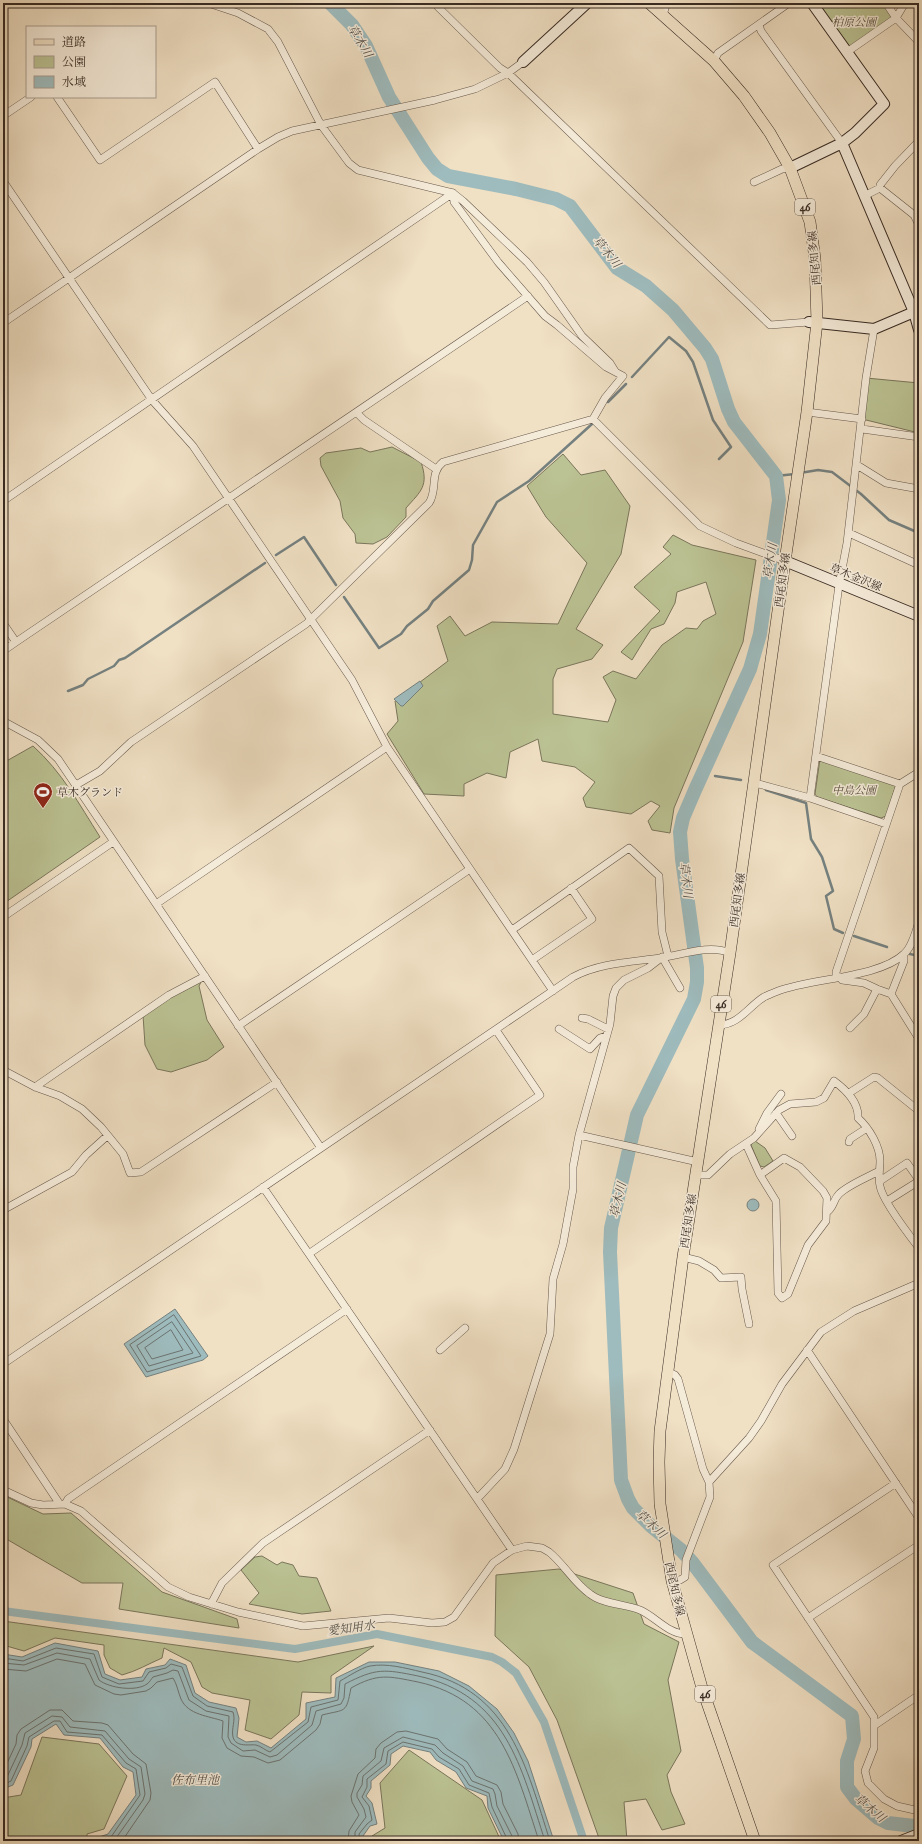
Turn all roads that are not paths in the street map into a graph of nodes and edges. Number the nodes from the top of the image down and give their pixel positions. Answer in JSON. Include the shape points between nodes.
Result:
{"nodes":[{"id":1,"x":208,"y":3,"type":"edge"},
{"id":2,"x":436,"y":3,"type":"edge"},
{"id":3,"x":587,"y":3,"type":"edge"},
{"id":4,"x":650,"y":3,"type":"edge"},
{"id":5,"x":669,"y":3,"type":"edge"},
{"id":6,"x":789,"y":3,"type":"edge"},
{"id":7,"x":812,"y":3,"type":"edge"},
{"id":8,"x":886,"y":3,"type":"edge"},
{"id":9,"x":905,"y":3,"type":"edge"},
{"id":10,"x":663,"y":15,"type":"junction"},
{"id":11,"x":896,"y":18,"type":"junction"},
{"id":12,"x":759,"y":25,"type":"junction"},
{"id":13,"x":919,"y":42,"type":"edge"},
{"id":14,"x":847,"y":52,"type":"junction"},
{"id":15,"x":714,"y":61,"type":"junction"},
{"id":16,"x":523,"y":62,"type":"joint"},
{"id":17,"x":508,"y":73,"type":"junction"},
{"id":18,"x":30,"y":98,"type":"edge"},
{"id":19,"x":58,"y":98,"type":"edge"},
{"id":20,"x":3,"y":116,"type":"edge"},
{"id":21,"x":321,"y":125,"type":"junction"},
{"id":22,"x":919,"y":141,"type":"edge"},
{"id":23,"x":842,"y":143,"type":"junction"},
{"id":24,"x":258,"y":149,"type":"junction"},
{"id":25,"x":790,"y":168,"type":"junction"},
{"id":26,"x":3,"y":181,"type":"edge"},
{"id":27,"x":754,"y":182,"type":"dead end"},
{"id":28,"x":880,"y":188,"type":"junction"},
{"id":29,"x":453,"y":193,"type":"junction"},
{"id":30,"x":864,"y":196,"type":"junction"},
{"id":31,"x":916,"y":216,"type":"edge"},
{"id":32,"x":919,"y":224,"type":"edge"},
{"id":33,"x":69,"y":278,"type":"junction"},
{"id":34,"x":528,"y":296,"type":"junction"},
{"id":35,"x":914,"y":312,"type":"junction"},
{"id":36,"x":813,"y":322,"type":"junction"},
{"id":37,"x":3,"y":323,"type":"edge"},
{"id":38,"x":874,"y":329,"type":"junction"},
{"id":39,"x":919,"y":330,"type":"edge"},
{"id":40,"x":615,"y":371,"type":"junction"},
{"id":41,"x":152,"y":400,"type":"junction"},
{"id":42,"x":807,"y":412,"type":"junction"},
{"id":43,"x":357,"y":413,"type":"junction"},
{"id":44,"x":593,"y":419,"type":"junction"},
{"id":45,"x":862,"y":419,"type":"junction"},
{"id":46,"x":862,"y":430,"type":"junction"},
{"id":47,"x":919,"y":436,"type":"edge"},
{"id":48,"x":857,"y":465,"type":"junction"},
{"id":49,"x":436,"y":470,"type":"junction"},
{"id":50,"x":919,"y":490,"type":"edge"},
{"id":51,"x":228,"y":498,"type":"junction"},
{"id":52,"x":3,"y":501,"type":"edge"},
{"id":53,"x":848,"y":533,"type":"junction"},
{"id":54,"x":780,"y":559,"type":"junction"},
{"id":55,"x":919,"y":565,"type":"edge"},
{"id":56,"x":839,"y":584,"type":"junction"},
{"id":57,"x":919,"y":616,"type":"edge"},
{"id":58,"x":310,"y":620,"type":"junction"},
{"id":59,"x":3,"y":623,"type":"edge"},
{"id":60,"x":16,"y":642,"type":"junction"},
{"id":61,"x":3,"y":651,"type":"edge"},
{"id":62,"x":3,"y":721,"type":"edge"},
{"id":63,"x":388,"y":747,"type":"junction"},
{"id":64,"x":816,"y":756,"type":"junction"},
{"id":65,"x":919,"y":772,"type":"edge"},
{"id":66,"x":755,"y":783,"type":"junction"},
{"id":67,"x":900,"y":784,"type":"junction"},
{"id":68,"x":76,"y":785,"type":"junction"},
{"id":69,"x":810,"y":798,"type":"junction"},
{"id":70,"x":886,"y":824,"type":"junction"},
{"id":71,"x":113,"y":842,"type":"junction"},
{"id":72,"x":470,"y":869,"type":"junction"},
{"id":73,"x":571,"y":888,"type":"junction"},
{"id":74,"x":156,"y":904,"type":"junction"},
{"id":75,"x":3,"y":917,"type":"edge"},
{"id":76,"x":919,"y":921,"type":"edge"},
{"id":77,"x":512,"y":930,"type":"junction"},
{"id":78,"x":730,"y":953,"type":"junction"},
{"id":79,"x":904,"y":954,"type":"junction"},
{"id":80,"x":664,"y":957,"type":"junction"},
{"id":81,"x":532,"y":960,"type":"junction"},
{"id":82,"x":205,"y":976,"type":"junction"},
{"id":83,"x":838,"y":978,"type":"junction"},
{"id":84,"x":680,"y":988,"type":"dead end"},
{"id":85,"x":877,"y":989,"type":"junction"},
{"id":86,"x":553,"y":991,"type":"junction"},
{"id":87,"x":892,"y":994,"type":"junction"},
{"id":88,"x":582,"y":1018,"type":"dead end"},
{"id":89,"x":718,"y":1025,"type":"junction"},
{"id":90,"x":238,"y":1026,"type":"junction"},
{"id":91,"x":608,"y":1028,"type":"junction"},
{"id":92,"x":850,"y":1028,"type":"dead end"},
{"id":93,"x":559,"y":1029,"type":"dead end"},
{"id":94,"x":496,"y":1030,"type":"junction"},
{"id":95,"x":606,"y":1036,"type":"junction"},
{"id":96,"x":919,"y":1039,"type":"edge"},
{"id":97,"x":3,"y":1070,"type":"edge"},
{"id":98,"x":277,"y":1082,"type":"junction"},
{"id":99,"x":35,"y":1087,"type":"junction"},
{"id":100,"x":849,"y":1093,"type":"junction"},
{"id":101,"x":781,"y":1094,"type":"dead end"},
{"id":102,"x":919,"y":1111,"type":"edge"},
{"id":103,"x":776,"y":1113,"type":"junction"},
{"id":104,"x":867,"y":1128,"type":"junction"},
{"id":105,"x":760,"y":1131,"type":"junction"},
{"id":106,"x":579,"y":1135,"type":"junction"},
{"id":107,"x":107,"y":1136,"type":"junction"},
{"id":108,"x":792,"y":1136,"type":"dead end"},
{"id":109,"x":849,"y":1142,"type":"dead end"},
{"id":110,"x":746,"y":1144,"type":"junction"},
{"id":111,"x":321,"y":1148,"type":"junction"},
{"id":112,"x":698,"y":1162,"type":"junction"},
{"id":113,"x":879,"y":1171,"type":"junction"},
{"id":114,"x":696,"y":1175,"type":"junction"},
{"id":115,"x":760,"y":1175,"type":"junction"},
{"id":116,"x":919,"y":1180,"type":"edge"},
{"id":117,"x":880,"y":1181,"type":"junction"},
{"id":118,"x":263,"y":1187,"type":"junction"},
{"id":119,"x":887,"y":1201,"type":"junction"},
{"id":120,"x":3,"y":1210,"type":"edge"},
{"id":121,"x":827,"y":1212,"type":"junction"},
{"id":122,"x":919,"y":1248,"type":"edge"},
{"id":123,"x":310,"y":1253,"type":"junction"},
{"id":124,"x":683,"y":1257,"type":"junction"},
{"id":125,"x":919,"y":1283,"type":"edge"},
{"id":126,"x":347,"y":1309,"type":"junction"},
{"id":127,"x":749,"y":1324,"type":"dead end"},
{"id":128,"x":465,"y":1328,"type":"dead end"},
{"id":129,"x":440,"y":1350,"type":"dead end"},
{"id":130,"x":807,"y":1350,"type":"junction"},
{"id":131,"x":3,"y":1364,"type":"edge"},
{"id":132,"x":668,"y":1372,"type":"junction"},
{"id":133,"x":3,"y":1419,"type":"edge"},
{"id":134,"x":430,"y":1430,"type":"junction"},
{"id":135,"x":710,"y":1482,"type":"junction"},
{"id":136,"x":896,"y":1483,"type":"junction"},
{"id":137,"x":3,"y":1490,"type":"edge"},
{"id":138,"x":477,"y":1499,"type":"junction"},
{"id":139,"x":62,"y":1503,"type":"junction"},
{"id":140,"x":919,"y":1518,"type":"edge"},
{"id":141,"x":919,"y":1545,"type":"edge"},
{"id":142,"x":512,"y":1550,"type":"junction"},
{"id":143,"x":672,"y":1581,"type":"junction"},
{"id":144,"x":211,"y":1604,"type":"junction"},
{"id":145,"x":808,"y":1618,"type":"junction"},
{"id":146,"x":686,"y":1634,"type":"junction"},
{"id":147,"x":919,"y":1695,"type":"edge"},
{"id":148,"x":875,"y":1725,"type":"junction"},
{"id":149,"x":919,"y":1811,"type":"edge"},
{"id":150,"x":919,"y":1834,"type":"edge"},
{"id":151,"x":755,"y":1841,"type":"edge"},
{"id":152,"x":901,"y":1841,"type":"edge"}],
"edges":[{"from":1,"to":21,"type":"street","via":[[238,13],[268,29],[278,42]]},
{"from":2,"to":17,"type":"street"},
{"from":3,"to":16,"type":"street"},
{"from":4,"to":10,"type":"main road","name":"西尾知多線","number":"46"},
{"from":5,"to":10,"type":"street"},
{"from":6,"to":12,"type":"street"},
{"from":7,"to":14,"type":"street"},
{"from":8,"to":11,"type":"street"},
{"from":9,"to":11,"type":"street"},
{"from":10,"to":15,"type":"main road","name":"西尾知多線","number":"46"},
{"from":11,"to":13,"type":"street"},
{"from":11,"to":14,"type":"street"},
{"from":12,"to":15,"type":"street","via":[[718,53]]},
{"from":12,"to":23,"type":"street"},
{"from":14,"to":23,"type":"street","via":[[884,104]]},
{"from":15,"to":25,"type":"main road","name":"西尾知多線","number":"46","via":[[756,112]]},
{"from":16,"to":17,"type":"street"},
{"from":17,"to":21,"type":"street","via":[[475,89]]},
{"from":17,"to":36,"type":"street","via":[[770,325]]},
{"from":18,"to":20,"type":"street"},
{"from":19,"to":24,"type":"street","via":[[100,160],[215,82]]},
{"from":21,"to":24,"type":"street","via":[[284,134]]},
{"from":21,"to":29,"type":"street","via":[[349,164],[358,170]]},
{"from":22,"to":28,"type":"street","via":[[895,166]]},
{"from":23,"to":25,"type":"street"},
{"from":23,"to":30,"type":"street"},
{"from":24,"to":33,"type":"street"},
{"from":25,"to":27,"type":"street"},
{"from":25,"to":36,"type":"main road","name":"西尾知多線","number":"46","via":[[810,222],[816,259]]},
{"from":26,"to":33,"type":"street"},
{"from":28,"to":30,"type":"street"},
{"from":28,"to":31,"type":"street"},
{"from":29,"to":34,"type":"street","via":[[454,202],[498,262]]},
{"from":29,"to":40,"type":"street","via":[[527,262],[582,336]]},
{"from":29,"to":41,"type":"street"},
{"from":30,"to":35,"type":"street"},
{"from":31,"to":32,"type":"street"},
{"from":33,"to":37,"type":"street"},
{"from":33,"to":41,"type":"street"},
{"from":34,"to":40,"type":"street","via":[[545,316],[606,367]]},
{"from":34,"to":43,"type":"street"},
{"from":35,"to":38,"type":"street"},
{"from":35,"to":39,"type":"street"},
{"from":36,"to":38,"type":"street"},
{"from":36,"to":42,"type":"main road","name":"西尾知多線","number":"46"},
{"from":38,"to":45,"type":"street"},
{"from":40,"to":44,"type":"street","via":[[623,376],[605,398]]},
{"from":41,"to":51,"type":"street","via":[[193,446]]},
{"from":41,"to":52,"type":"street"},
{"from":42,"to":45,"type":"street"},
{"from":42,"to":54,"type":"main road","name":"西尾知多線","number":"46","via":[[798,477]]},
{"from":43,"to":49,"type":"street"},
{"from":43,"to":51,"type":"street"},
{"from":44,"to":49,"type":"street","via":[[449,459]]},
{"from":44,"to":54,"type":"street","via":[[700,526]]},
{"from":45,"to":46,"type":"street"},
{"from":46,"to":47,"type":"street"},
{"from":46,"to":48,"type":"street"},
{"from":48,"to":50,"type":"street","via":[[886,483]]},
{"from":48,"to":53,"type":"street"},
{"from":49,"to":58,"type":"street","via":[[429,503]]},
{"from":51,"to":58,"type":"street"},
{"from":51,"to":60,"type":"street"},
{"from":53,"to":55,"type":"street"},
{"from":53,"to":56,"type":"street"},
{"from":54,"to":56,"type":"street","name":"草木金沢線"},
{"from":54,"to":66,"type":"main road","name":"西尾知多線","number":"46"},
{"from":56,"to":57,"type":"street","name":"草木金沢線"},
{"from":56,"to":64,"type":"street"},
{"from":58,"to":63,"type":"street","via":[[352,680]]},
{"from":58,"to":68,"type":"street","via":[[130,742],[100,771]]},
{"from":59,"to":60,"type":"street"},
{"from":60,"to":61,"type":"street"},
{"from":62,"to":68,"type":"street","via":[[38,740],[58,759]]},
{"from":63,"to":72,"type":"street"},
{"from":63,"to":74,"type":"street"},
{"from":64,"to":67,"type":"street"},
{"from":64,"to":69,"type":"street"},
{"from":65,"to":67,"type":"street"},
{"from":66,"to":69,"type":"street"},
{"from":66,"to":78,"type":"main road","name":"西尾知多線","number":"46"},
{"from":67,"to":70,"type":"street"},
{"from":68,"to":71,"type":"street"},
{"from":69,"to":70,"type":"street"},
{"from":70,"to":83,"type":"street","via":[[836,972]]},
{"from":71,"to":74,"type":"street"},
{"from":71,"to":75,"type":"street"},
{"from":72,"to":77,"type":"street"},
{"from":72,"to":90,"type":"street"},
{"from":73,"to":77,"type":"street"},
{"from":73,"to":80,"type":"street","via":[[630,848],[659,876]]},
{"from":73,"to":81,"type":"street","via":[[592,919]]},
{"from":74,"to":82,"type":"street"},
{"from":76,"to":79,"type":"street","via":[[914,938]]},
{"from":77,"to":81,"type":"street"},
{"from":78,"to":80,"type":"street","via":[[722,950],[705,950]]},
{"from":78,"to":89,"type":"main road","name":"西尾知多線","number":"46"},
{"from":79,"to":83,"type":"street","via":[[879,968]]},
{"from":79,"to":87,"type":"street","via":[[904,961]]},
{"from":80,"to":84,"type":"street"},
{"from":80,"to":86,"type":"street","via":[[586,971]]},
{"from":80,"to":91,"type":"street","via":[[624,980],[616,988]]},
{"from":81,"to":86,"type":"street"},
{"from":82,"to":90,"type":"street"},
{"from":82,"to":99,"type":"street","via":[[169,995]]},
{"from":83,"to":85,"type":"street","via":[[864,983]]},
{"from":83,"to":89,"type":"street","via":[[779,990],[763,998],[737,1020]]},
{"from":85,"to":87,"type":"street"},
{"from":85,"to":92,"type":"street","via":[[864,1014]]},
{"from":86,"to":94,"type":"street"},
{"from":87,"to":96,"type":"street"},
{"from":88,"to":91,"type":"street"},
{"from":89,"to":112,"type":"main road","name":"西尾知多線","number":"46"},
{"from":90,"to":98,"type":"street"},
{"from":91,"to":95,"type":"street"},
{"from":93,"to":95,"type":"street","via":[[590,1049],[600,1038]]},
{"from":94,"to":111,"type":"street"},
{"from":94,"to":123,"type":"street","via":[[540,1095]]},
{"from":95,"to":106,"type":"street"},
{"from":97,"to":99,"type":"street"},
{"from":98,"to":107,"type":"street","via":[[141,1172],[130,1173],[123,1154]]},
{"from":98,"to":111,"type":"street"},
{"from":99,"to":107,"type":"street","via":[[60,1096],[82,1109]]},
{"from":100,"to":102,"type":"street","via":[[874,1077],[878,1078]]},
{"from":100,"to":103,"type":"street","via":[[834,1081],[824,1098],[816,1102],[790,1104]]},
{"from":100,"to":104,"type":"street","via":[[858,1112],[858,1118]]},
{"from":101,"to":105,"type":"street","via":[[762,1121]]},
{"from":103,"to":105,"type":"street"},
{"from":103,"to":108,"type":"street"},
{"from":104,"to":109,"type":"street"},
{"from":104,"to":113,"type":"street","via":[[880,1157]]},
{"from":105,"to":110,"type":"street"},
{"from":106,"to":112,"type":"street"},
{"from":106,"to":138,"type":"street","via":[[573,1167],[573,1189],[554,1279],[550,1334],[505,1469]]},
{"from":107,"to":120,"type":"street","via":[[72,1172]]},
{"from":110,"to":114,"type":"street","via":[[730,1154],[708,1175]]},
{"from":110,"to":115,"type":"street"},
{"from":111,"to":118,"type":"street"},
{"from":112,"to":114,"type":"main road","name":"西尾知多線","number":"46"},
{"from":113,"to":117,"type":"street"},
{"from":113,"to":121,"type":"street","via":[[841,1192]]},
{"from":114,"to":124,"type":"main road","name":"西尾知多線","number":"46"},
{"from":115,"to":121,"type":"street","via":[[784,1158],[800,1167],[823,1191],[827,1198]]},
{"from":115,"to":121,"type":"street","via":[[776,1201],[778,1293],[782,1298],[788,1294],[808,1245],[826,1221]]},
{"from":116,"to":117,"type":"street","via":[[907,1163]]},
{"from":116,"to":119,"type":"street"},
{"from":117,"to":119,"type":"street"},
{"from":118,"to":123,"type":"street"},
{"from":118,"to":131,"type":"street"},
{"from":119,"to":122,"type":"street"},
{"from":123,"to":126,"type":"street"},
{"from":124,"to":127,"type":"street","via":[[699,1261],[714,1270],[721,1278],[741,1277]]},
{"from":124,"to":132,"type":"main road","name":"西尾知多線","number":"46"},
{"from":125,"to":130,"type":"street","via":[[854,1311],[821,1332]]},
{"from":126,"to":134,"type":"street"},
{"from":126,"to":139,"type":"street"},
{"from":128,"to":129,"type":"street"},
{"from":130,"to":135,"type":"street","via":[[782,1384],[749,1438]]},
{"from":130,"to":136,"type":"street"},
{"from":132,"to":135,"type":"street","via":[[678,1379],[703,1469]]},
{"from":132,"to":143,"type":"main road","name":"西尾知多線","number":"46","via":[[658,1462],[660,1504]]},
{"from":133,"to":139,"type":"street"},
{"from":134,"to":138,"type":"street"},
{"from":134,"to":144,"type":"street","via":[[263,1543],[222,1583]]},
{"from":135,"to":143,"type":"street","via":[[710,1497],[686,1560],[685,1577]]},
{"from":136,"to":140,"type":"street"},
{"from":136,"to":145,"type":"street","via":[[773,1565]]},
{"from":137,"to":139,"type":"street","via":[[31,1503]]},
{"from":138,"to":142,"type":"street"},
{"from":139,"to":144,"type":"street","via":[[90,1518],[168,1587]]},
{"from":141,"to":145,"type":"street"},
{"from":142,"to":144,"type":"street","via":[[494,1563],[454,1617],[445,1622],[389,1618],[303,1626],[277,1622]]},
{"from":142,"to":146,"type":"street","via":[[527,1546],[542,1548],[554,1556],[590,1595],[639,1610],[666,1628]]},
{"from":143,"to":146,"type":"main road","name":"西尾知多線","number":"46"},
{"from":145,"to":148,"type":"street","via":[[874,1717]]},
{"from":146,"to":151,"type":"main road","name":"西尾知多線","number":"46"},
{"from":147,"to":148,"type":"street"},
{"from":148,"to":149,"type":"street","via":[[874,1748],[865,1771],[868,1783],[884,1799],[896,1806]]},
{"from":150,"to":152,"type":"street"}]}
